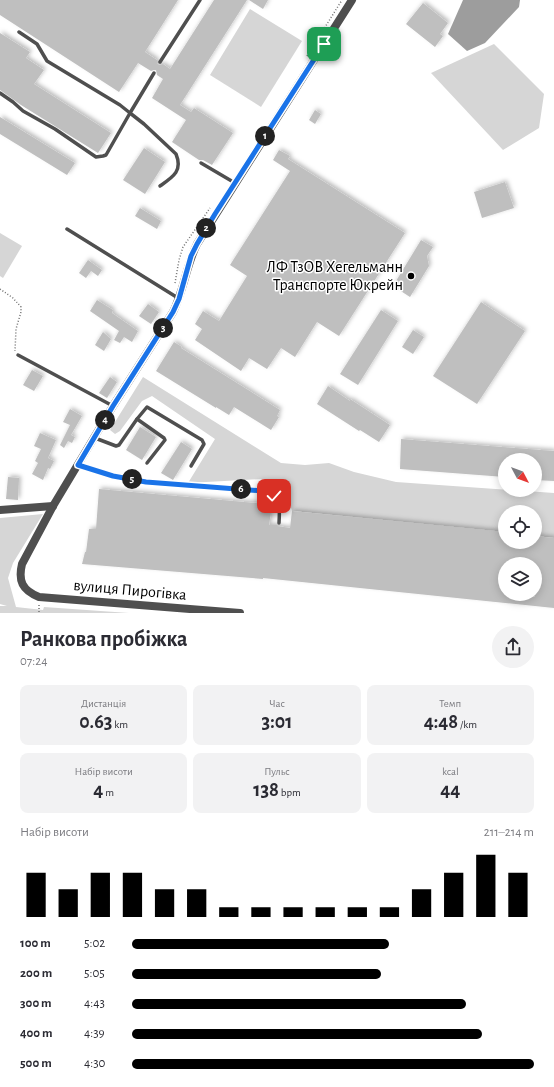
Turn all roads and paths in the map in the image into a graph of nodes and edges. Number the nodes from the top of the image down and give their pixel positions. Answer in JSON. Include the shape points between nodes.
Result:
{"nodes":[{"id":1,"x":200,"y":0,"type":"edge"},
{"id":2,"x":352,"y":0,"type":"edge"},
{"id":3,"x":19,"y":32,"type":"dead end"},
{"id":4,"x":160,"y":62,"type":"dead end"},
{"id":5,"x":154,"y":73,"type":"dead end"},
{"id":6,"x":0,"y":93,"type":"edge"},
{"id":7,"x":130,"y":113,"type":"junction"},
{"id":8,"x":201,"y":163,"type":"dead end"},
{"id":9,"x":235,"y":183,"type":"junction"},
{"id":10,"x":160,"y":186,"type":"dead end"},
{"id":11,"x":67,"y":229,"type":"dead end"},
{"id":12,"x":0,"y":289,"type":"edge"},
{"id":13,"x":179,"y":299,"type":"junction"},
{"id":14,"x":17,"y":354,"type":"joint"},
{"id":15,"x":113,"y":406,"type":"junction"},
{"id":16,"x":137,"y":418,"type":"junction"},
{"id":17,"x":94,"y":438,"type":"junction"},
{"id":18,"x":147,"y":463,"type":"dead end"},
{"id":19,"x":78,"y":465,"type":"junction"},
{"id":20,"x":191,"y":466,"type":"dead end"},
{"id":21,"x":53,"y":506,"type":"junction"},
{"id":22,"x":0,"y":510,"type":"edge"},
{"id":23,"x":279,"y":522,"type":"dead end"},
{"id":24,"x":240,"y":613,"type":"edge"}],
"edges":[{"from":1,"to":4,"type":"lane"},
{"from":2,"to":9,"type":"street"},
{"from":3,"to":7,"type":"lane","via":[[37,44],[47,61]]},
{"from":5,"to":7,"type":"lane"},
{"from":6,"to":7,"type":"lane","via":[[23,111],[96,157],[106,155]]},
{"from":7,"to":10,"type":"lane","via":[[176,154],[179,160],[178,170]]},
{"from":8,"to":9,"type":"lane"},
{"from":9,"to":13,"type":"street","via":[[191,256]]},
{"from":11,"to":13,"type":"lane"},
{"from":12,"to":14,"type":"path","via":[[21,307],[16,335]]},
{"from":13,"to":15,"type":"street"},
{"from":14,"to":15,"type":"lane"},
{"from":15,"to":17,"type":"street"},
{"from":16,"to":17,"type":"lane","via":[[119,445]]},
{"from":16,"to":18,"type":"lane","via":[[165,440]]},
{"from":16,"to":20,"type":"lane","via":[[147,407],[202,440],[204,444]]},
{"from":17,"to":19,"type":"street"},
{"from":19,"to":21,"type":"street"},
{"from":19,"to":23,"type":"lane","via":[[113,476],[146,482],[263,491],[277,498],[280,509]]},
{"from":21,"to":22,"type":"street"},
{"from":21,"to":24,"type":"street","name":"вулиця Пирогівка","via":[[22,564],[20,573],[23,586],[38,597]]}]}
